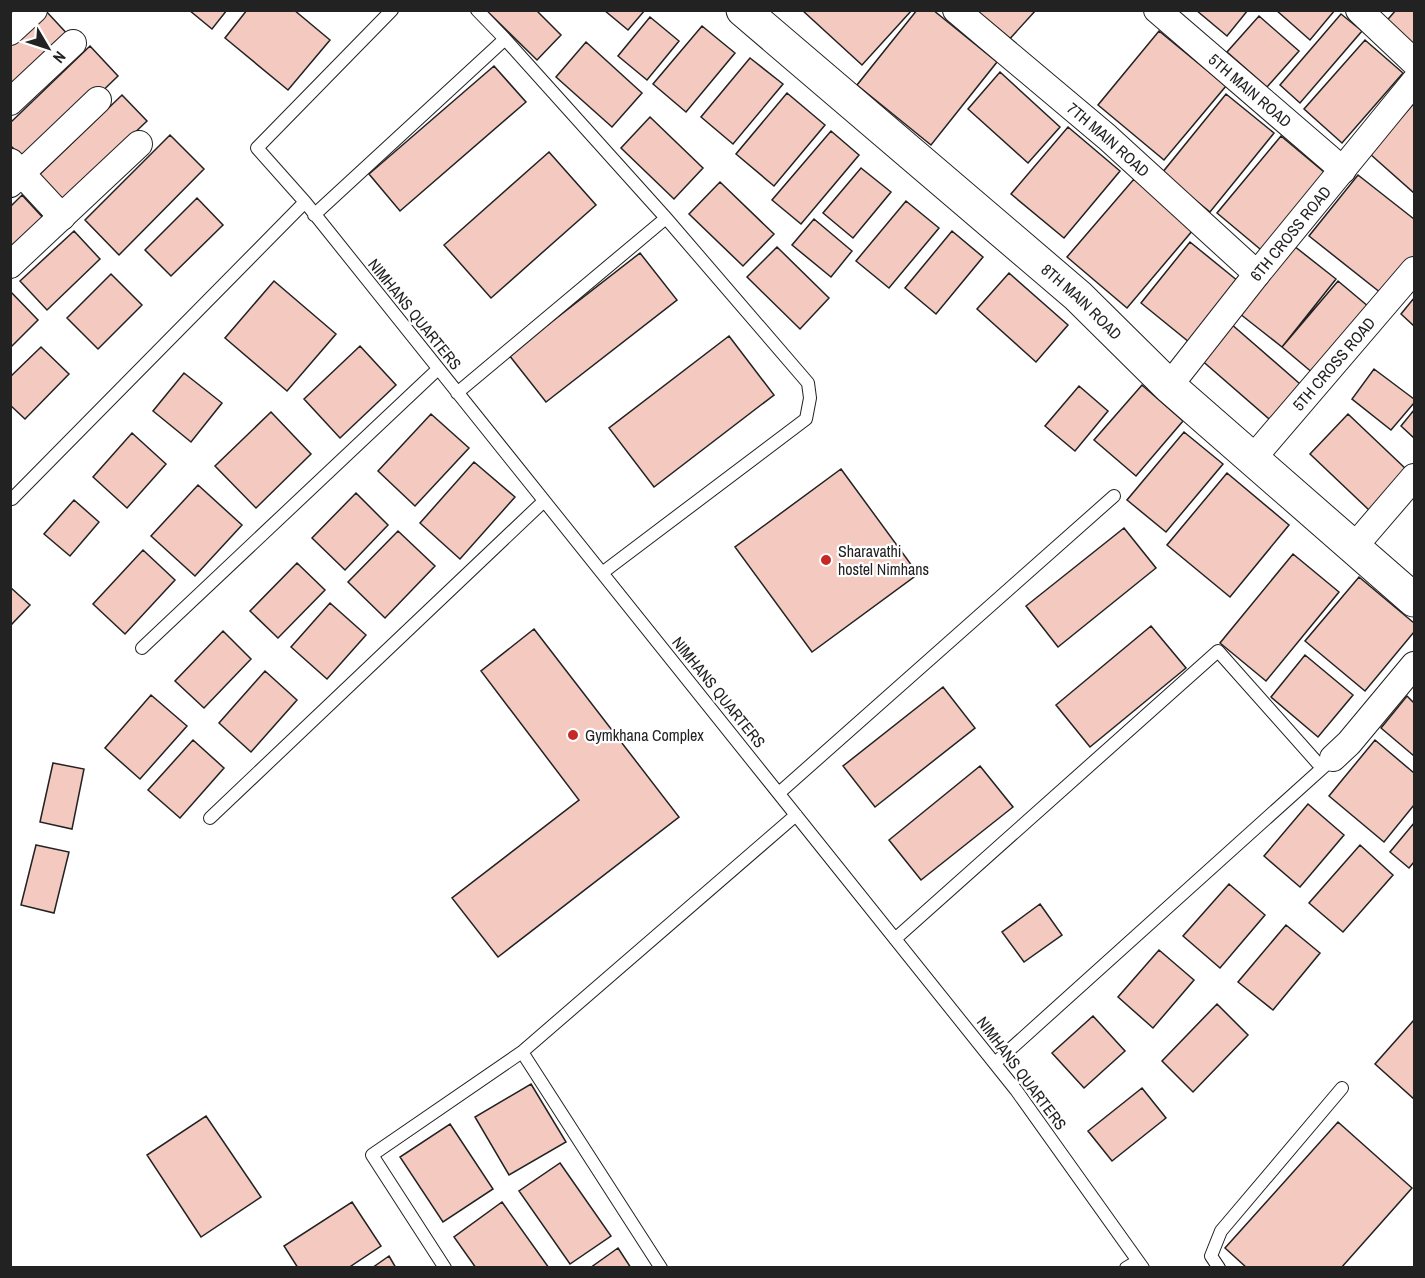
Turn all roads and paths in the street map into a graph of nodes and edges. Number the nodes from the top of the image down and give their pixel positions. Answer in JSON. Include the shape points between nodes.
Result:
{"nodes":[{"id":1,"x":34,"y":10,"type":"edge"},
{"id":2,"x":392,"y":10,"type":"edge"},
{"id":3,"x":477,"y":10,"type":"edge"},
{"id":4,"x":956,"y":10,"type":"edge"},
{"id":5,"x":1157,"y":10,"type":"edge"},
{"id":6,"x":1359,"y":10,"type":"edge"},
{"id":7,"x":759,"y":16,"type":"edge"},
{"id":8,"x":10,"y":32,"type":"edge"},
{"id":9,"x":505,"y":39,"type":"junction"},
{"id":10,"x":73,"y":43,"type":"dead end"},
{"id":11,"x":1414,"y":62,"type":"edge"},
{"id":12,"x":1414,"y":82,"type":"edge"},
{"id":13,"x":98,"y":100,"type":"dead end"},
{"id":14,"x":10,"y":102,"type":"edge"},
{"id":15,"x":139,"y":144,"type":"dead end"},
{"id":16,"x":1343,"y":170,"type":"junction"},
{"id":17,"x":14,"y":173,"type":"edge"},
{"id":18,"x":305,"y":202,"type":"junction"},
{"id":19,"x":314,"y":215,"type":"junction"},
{"id":20,"x":62,"y":217,"type":"junction"},
{"id":21,"x":666,"y":218,"type":"junction"},
{"id":22,"x":10,"y":264,"type":"edge"},
{"id":23,"x":1414,"y":270,"type":"edge"},
{"id":24,"x":1257,"y":274,"type":"junction"},
{"id":25,"x":438,"y":369,"type":"junction"},
{"id":26,"x":1169,"y":386,"type":"junction"},
{"id":27,"x":457,"y":393,"type":"junction"},
{"id":28,"x":1253,"y":458,"type":"junction"},
{"id":29,"x":1414,"y":477,"type":"edge"},
{"id":30,"x":1114,"y":496,"type":"dead end"},
{"id":31,"x":12,"y":499,"type":"dead end"},
{"id":32,"x":544,"y":501,"type":"junction"},
{"id":33,"x":1353,"y":548,"type":"junction"},
{"id":34,"x":602,"y":573,"type":"junction"},
{"id":35,"x":1414,"y":600,"type":"edge"},
{"id":36,"x":142,"y":648,"type":"dead end"},
{"id":37,"x":1414,"y":665,"type":"edge"},
{"id":38,"x":1328,"y":763,"type":"junction"},
{"id":39,"x":779,"y":793,"type":"junction"},
{"id":40,"x":796,"y":815,"type":"junction"},
{"id":41,"x":210,"y":818,"type":"dead end"},
{"id":42,"x":895,"y":939,"type":"junction"},
{"id":43,"x":522,"y":1052,"type":"junction"},
{"id":44,"x":995,"y":1063,"type":"junction"},
{"id":45,"x":1342,"y":1088,"type":"dead end"},
{"id":46,"x":1140,"y":1264,"type":"edge"},
{"id":47,"x":445,"y":1268,"type":"edge"},
{"id":48,"x":661,"y":1268,"type":"edge"},
{"id":49,"x":1126,"y":1268,"type":"edge"},
{"id":50,"x":1219,"y":1268,"type":"edge"}],
"edges":[{"from":1,"to":8,"type":"street"},
{"from":2,"to":18,"type":"lane","name":"NIMHANS QUARTERS","via":[[257,148]]},
{"from":3,"to":9,"type":"lane"},
{"from":4,"to":24,"type":"street","name":"7TH MAIN ROAD","via":[[1107,138]]},
{"from":5,"to":16,"type":"street","name":"5TH MAIN ROAD"},
{"from":6,"to":11,"type":"street"},
{"from":7,"to":26,"type":"street","name":"8TH MAIN ROAD","via":[[1078,296]]},
{"from":9,"to":19,"type":"lane"},
{"from":9,"to":21,"type":"lane"},
{"from":10,"to":14,"type":"street"},
{"from":12,"to":16,"type":"street","name":"6TH CROSS ROAD"},
{"from":13,"to":17,"type":"street"},
{"from":15,"to":20,"type":"street"},
{"from":16,"to":24,"type":"street","name":"6TH CROSS ROAD"},
{"from":17,"to":20,"type":"street"},
{"from":18,"to":19,"type":"lane","name":"NIMHANS QUARTERS"},
{"from":18,"to":31,"type":"lane"},
{"from":19,"to":25,"type":"lane","name":"NIMHANS QUARTERS"},
{"from":20,"to":22,"type":"street"},
{"from":21,"to":27,"type":"lane"},
{"from":21,"to":34,"type":"lane","via":[[808,383],[810,398],[806,419]]},
{"from":23,"to":28,"type":"street","name":"5TH CROSS ROAD"},
{"from":24,"to":26,"type":"street","name":"6TH CROSS ROAD"},
{"from":25,"to":27,"type":"lane","name":"NIMHANS QUARTERS"},
{"from":25,"to":36,"type":"lane"},
{"from":26,"to":28,"type":"street","name":"8TH MAIN ROAD"},
{"from":27,"to":32,"type":"lane","name":"NIMHANS QUARTERS"},
{"from":28,"to":33,"type":"street","name":"8TH MAIN ROAD"},
{"from":29,"to":33,"type":"street"},
{"from":30,"to":39,"type":"lane"},
{"from":32,"to":34,"type":"lane","name":"NIMHANS QUARTERS"},
{"from":32,"to":41,"type":"lane"},
{"from":33,"to":35,"type":"street","name":"8TH MAIN ROAD"},
{"from":34,"to":39,"type":"lane","name":"NIMHANS QUARTERS"},
{"from":37,"to":38,"type":"street","via":[[1350,743]]},
{"from":38,"to":42,"type":"lane","via":[[1218,651]]},
{"from":38,"to":44,"type":"lane"},
{"from":39,"to":40,"type":"lane","name":"NIMHANS QUARTERS"},
{"from":40,"to":42,"type":"lane","name":"NIMHANS QUARTERS"},
{"from":40,"to":43,"type":"lane"},
{"from":42,"to":44,"type":"lane","name":"NIMHANS QUARTERS"},
{"from":43,"to":47,"type":"lane","via":[[372,1155]]},
{"from":43,"to":48,"type":"lane"},
{"from":44,"to":46,"type":"lane","name":"NIMHANS QUARTERS"},
{"from":45,"to":50,"type":"lane","via":[[1221,1231],[1211,1256]]},
{"from":46,"to":49,"type":"lane"}]}
